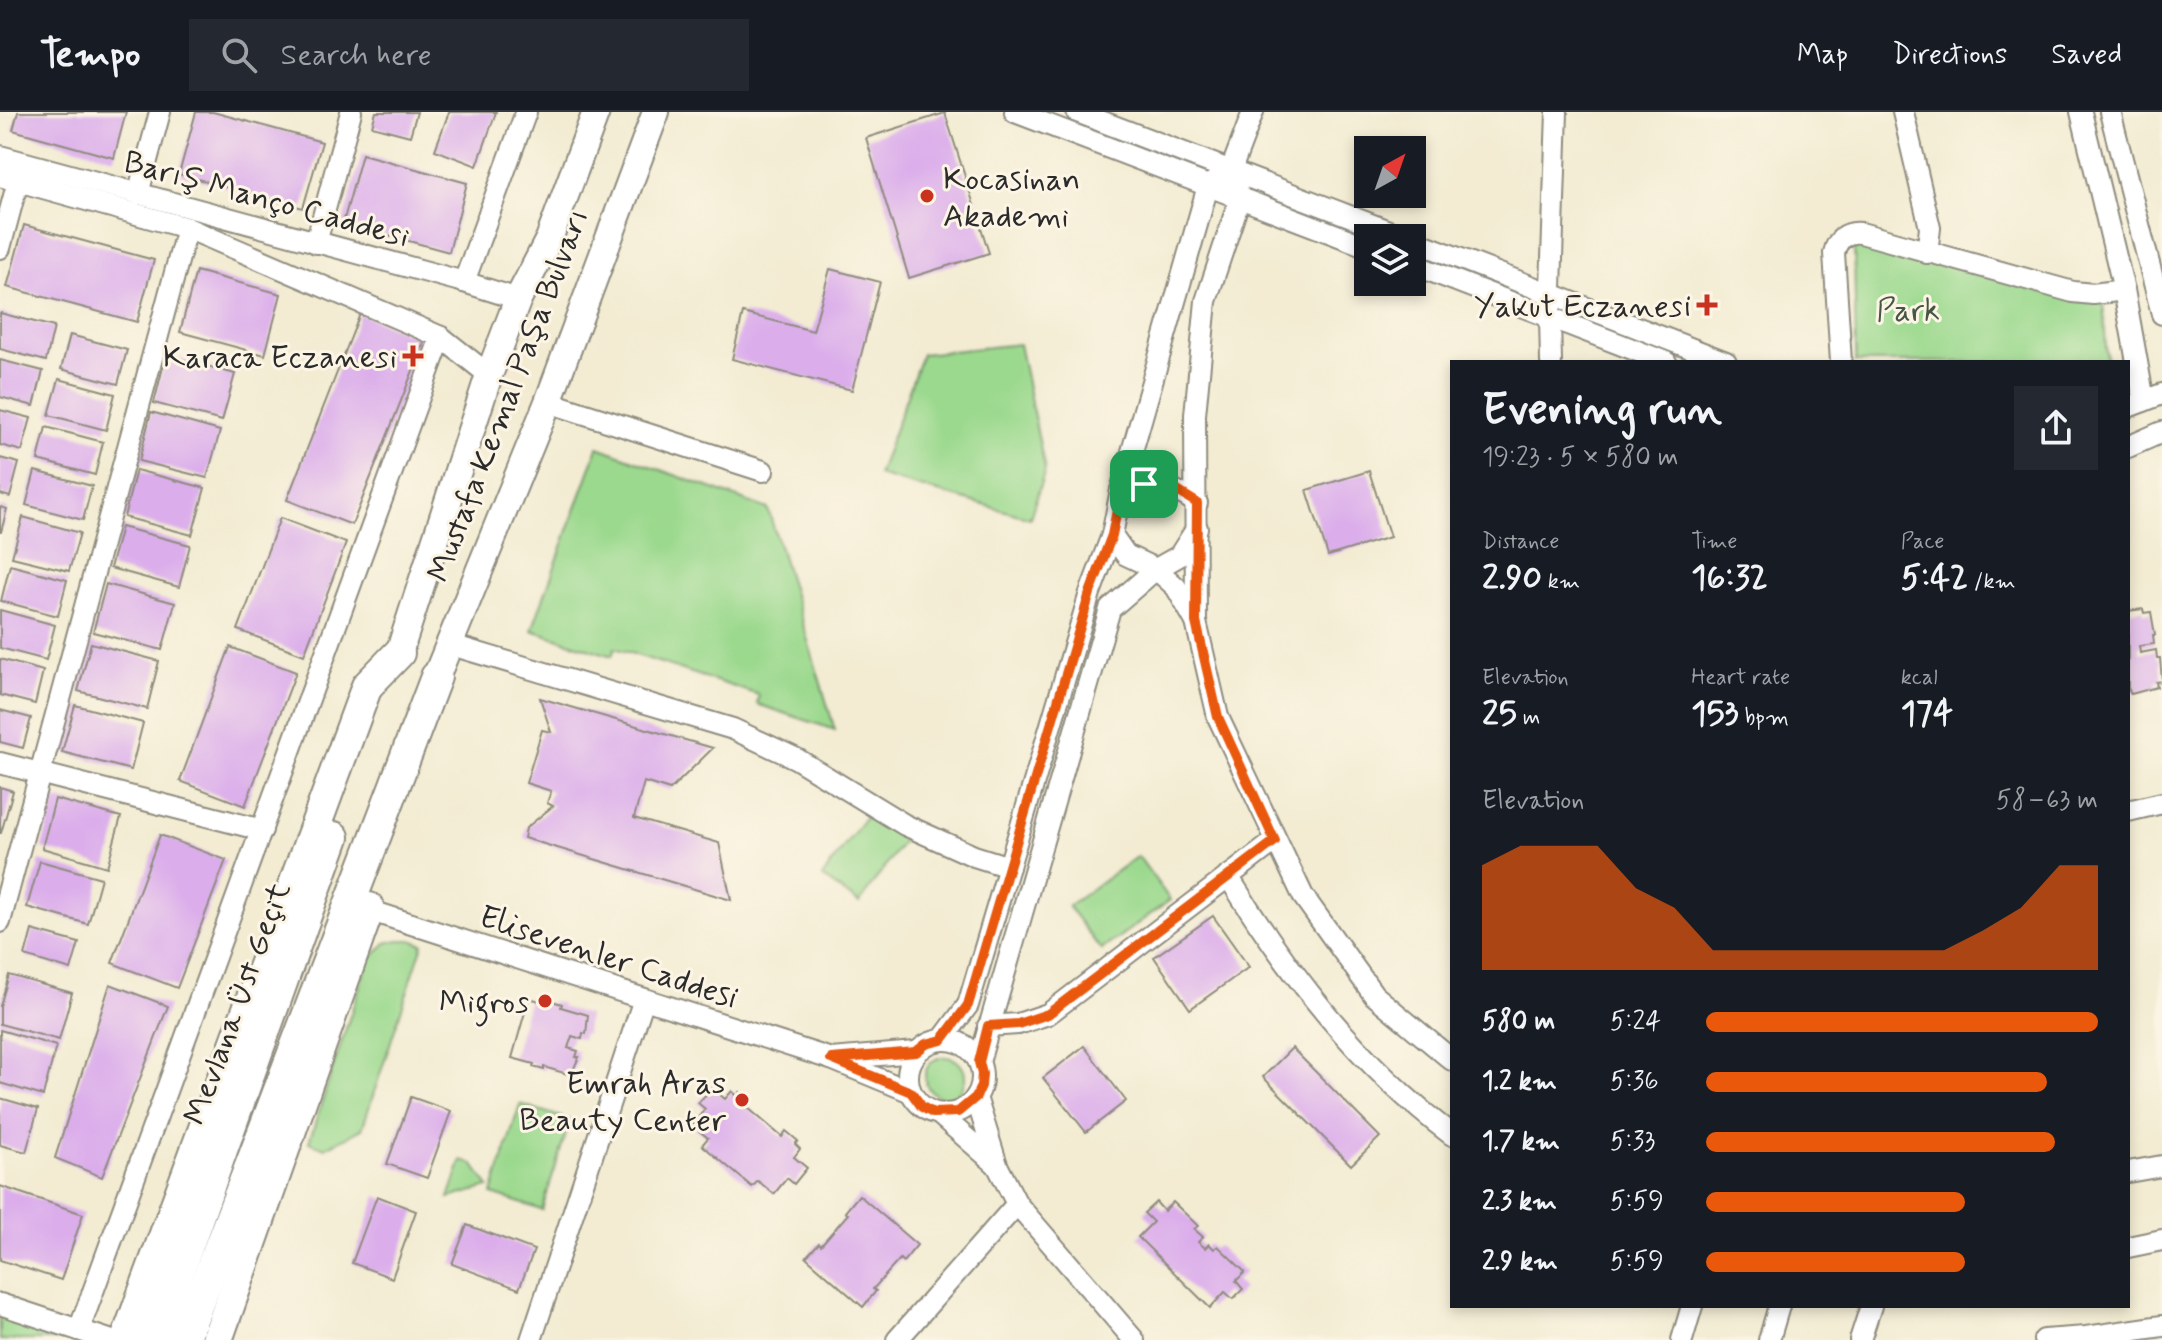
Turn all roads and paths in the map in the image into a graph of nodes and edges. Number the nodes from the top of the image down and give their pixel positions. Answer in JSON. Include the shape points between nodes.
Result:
{"nodes":[{"id":1,"x":160,"y":112,"type":"edge"},
{"id":2,"x":351,"y":112,"type":"edge"},
{"id":3,"x":526,"y":112,"type":"edge"},
{"id":4,"x":596,"y":112,"type":"edge"},
{"id":5,"x":656,"y":112,"type":"edge"},
{"id":6,"x":1015,"y":112,"type":"edge"},
{"id":7,"x":1077,"y":112,"type":"edge"},
{"id":8,"x":1253,"y":112,"type":"edge"},
{"id":9,"x":1557,"y":112,"type":"edge"},
{"id":10,"x":1903,"y":112,"type":"edge"},
{"id":11,"x":2081,"y":112,"type":"edge"},
{"id":12,"x":2110,"y":112,"type":"edge"},
{"id":13,"x":0,"y":156,"type":"edge"},
{"id":14,"x":1231,"y":170,"type":"junction"},
{"id":15,"x":9,"y":178,"type":"edge"},
{"id":16,"x":1208,"y":186,"type":"junction"},
{"id":17,"x":138,"y":194,"type":"junction"},
{"id":18,"x":1240,"y":198,"type":"junction"},
{"id":19,"x":1371,"y":224,"type":"edge"},
{"id":20,"x":187,"y":228,"type":"junction"},
{"id":21,"x":1354,"y":242,"type":"edge"},
{"id":22,"x":316,"y":243,"type":"junction"},
{"id":23,"x":1426,"y":245,"type":"edge"},
{"id":24,"x":0,"y":248,"type":"edge"},
{"id":25,"x":1927,"y":253,"type":"junction"},
{"id":26,"x":1426,"y":269,"type":"edge"},
{"id":27,"x":464,"y":282,"type":"junction"},
{"id":28,"x":2124,"y":290,"type":"junction"},
{"id":29,"x":1552,"y":294,"type":"junction"},
{"id":30,"x":518,"y":299,"type":"junction"},
{"id":31,"x":2162,"y":314,"type":"edge"},
{"id":32,"x":1550,"y":317,"type":"junction"},
{"id":33,"x":441,"y":337,"type":"junction"},
{"id":34,"x":1551,"y":360,"type":"edge"},
{"id":35,"x":1661,"y":360,"type":"edge"},
{"id":36,"x":1721,"y":360,"type":"edge"},
{"id":37,"x":1841,"y":360,"type":"edge"},
{"id":38,"x":489,"y":375,"type":"junction"},
{"id":39,"x":2145,"y":401,"type":"edge"},
{"id":40,"x":548,"y":402,"type":"junction"},
{"id":41,"x":2162,"y":432,"type":"edge"},
{"id":42,"x":2130,"y":446,"type":"edge"},
{"id":43,"x":763,"y":471,"type":"dead end"},
{"id":44,"x":1121,"y":490,"type":"junction"},
{"id":45,"x":1197,"y":503,"type":"junction"},
{"id":46,"x":1197,"y":528,"type":"junction"},
{"id":47,"x":1112,"y":535,"type":"junction"},
{"id":48,"x":1156,"y":569,"type":"junction"},
{"id":49,"x":1196,"y":622,"type":"junction"},
{"id":50,"x":448,"y":644,"type":"junction"},
{"id":51,"x":399,"y":653,"type":"junction"},
{"id":52,"x":436,"y":677,"type":"junction"},
{"id":53,"x":386,"y":690,"type":"joint"},
{"id":54,"x":0,"y":763,"type":"edge"},
{"id":55,"x":40,"y":773,"type":"junction"},
{"id":56,"x":2162,"y":803,"type":"edge"},
{"id":57,"x":2130,"y":811,"type":"edge"},
{"id":58,"x":262,"y":830,"type":"junction"},
{"id":59,"x":1275,"y":841,"type":"junction"},
{"id":60,"x":1009,"y":867,"type":"junction"},
{"id":61,"x":1228,"y":876,"type":"junction"},
{"id":62,"x":368,"y":910,"type":"junction"},
{"id":63,"x":0,"y":922,"type":"edge"},
{"id":64,"x":644,"y":999,"type":"junction"},
{"id":65,"x":988,"y":1026,"type":"junction"},
{"id":66,"x":942,"y":1040,"type":"junction"},
{"id":67,"x":916,"y":1052,"type":"junction"},
{"id":68,"x":1450,"y":1058,"type":"edge"},
{"id":69,"x":831,"y":1059,"type":"junction"},
{"id":70,"x":979,"y":1062,"type":"junction"},
{"id":71,"x":911,"y":1092,"type":"junction"},
{"id":72,"x":976,"y":1097,"type":"junction"},
{"id":73,"x":939,"y":1114,"type":"junction"},
{"id":74,"x":1450,"y":1133,"type":"edge"},
{"id":75,"x":997,"y":1165,"type":"junction"},
{"id":76,"x":2162,"y":1166,"type":"edge"},
{"id":77,"x":2130,"y":1172,"type":"edge"},
{"id":78,"x":1017,"y":1204,"type":"junction"},
{"id":79,"x":2162,"y":1240,"type":"edge"},
{"id":80,"x":2130,"y":1247,"type":"edge"},
{"id":81,"x":0,"y":1304,"type":"edge"},
{"id":82,"x":1691,"y":1308,"type":"edge"},
{"id":83,"x":1778,"y":1308,"type":"edge"},
{"id":84,"x":1870,"y":1308,"type":"edge"},
{"id":85,"x":2162,"y":1326,"type":"edge"},
{"id":86,"x":79,"y":1330,"type":"junction"},
{"id":87,"x":109,"y":1340,"type":"edge"},
{"id":88,"x":126,"y":1340,"type":"edge"},
{"id":89,"x":154,"y":1340,"type":"edge"},
{"id":90,"x":184,"y":1340,"type":"edge"},
{"id":91,"x":217,"y":1340,"type":"edge"},
{"id":92,"x":531,"y":1340,"type":"edge"},
{"id":93,"x":897,"y":1340,"type":"edge"},
{"id":94,"x":1134,"y":1340,"type":"edge"},
{"id":95,"x":1682,"y":1340,"type":"edge"},
{"id":96,"x":1769,"y":1340,"type":"edge"},
{"id":97,"x":1860,"y":1340,"type":"edge"},
{"id":98,"x":1869,"y":1340,"type":"edge"},
{"id":99,"x":2044,"y":1340,"type":"edge"}],
"edges":[{"from":1,"to":17,"type":"street"},
{"from":2,"to":22,"type":"street"},
{"from":3,"to":27,"type":"street"},
{"from":4,"to":30,"type":"main road","name":"Mustafa Kemal Paşa Bulvarı","via":[[549,239]]},
{"from":5,"to":40,"type":"main road","name":"Mustafa Kemal Paşa Bulvarı"},
{"from":6,"to":16,"type":"street"},
{"from":7,"to":14,"type":"street"},
{"from":8,"to":14,"type":"street"},
{"from":9,"to":29,"type":"street"},
{"from":10,"to":25,"type":"street","via":[[1930,228]]},
{"from":11,"to":28,"type":"street"},
{"from":12,"to":31,"type":"street"},
{"from":13,"to":17,"type":"street","name":"Barış Manço Caddesi"},
{"from":14,"to":16,"type":"street"},
{"from":14,"to":18,"type":"street"},
{"from":14,"to":19,"type":"street"},
{"from":15,"to":20,"type":"street","name":"Barış Manço Caddesi"},
{"from":15,"to":24,"type":"street"},
{"from":16,"to":18,"type":"street"},
{"from":16,"to":44,"type":"street"},
{"from":17,"to":22,"type":"street","name":"Barış Manço Caddesi"},
{"from":18,"to":21,"type":"street"},
{"from":18,"to":45,"type":"street","via":[[1206,301],[1195,415]]},
{"from":20,"to":33,"type":"street","name":"Barış Manço Caddesi"},
{"from":20,"to":55,"type":"street"},
{"from":22,"to":27,"type":"street","name":"Barış Manço Caddesi"},
{"from":23,"to":29,"type":"street"},
{"from":25,"to":28,"type":"street","via":[[2084,294]]},
{"from":25,"to":37,"type":"street","via":[[1861,233],[1838,241],[1834,253]]},
{"from":26,"to":32,"type":"street"},
{"from":27,"to":30,"type":"street","name":"Barış Manço Caddesi"},
{"from":28,"to":39,"type":"street"},
{"from":29,"to":32,"type":"street"},
{"from":29,"to":36,"type":"street"},
{"from":30,"to":38,"type":"main road","name":"Mustafa Kemal Paşa Bulvarı"},
{"from":32,"to":34,"type":"street"},
{"from":32,"to":35,"type":"street"},
{"from":33,"to":38,"type":"street","name":"Barış Manço Caddesi"},
{"from":33,"to":58,"type":"street"},
{"from":38,"to":51,"type":"main road","name":"Mustafa Kemal Paşa Bulvarı"},
{"from":40,"to":43,"type":"street"},
{"from":40,"to":50,"type":"main road","name":"Mustafa Kemal Paşa Bulvarı"},
{"from":41,"to":42,"type":"street"},
{"from":44,"to":45,"type":"street","via":[[1144,484],[1171,487]]},
{"from":44,"to":47,"type":"street"},
{"from":45,"to":46,"type":"street"},
{"from":46,"to":48,"type":"street","via":[[1179,556]]},
{"from":46,"to":49,"type":"street"},
{"from":47,"to":48,"type":"street","via":[[1126,555]]},
{"from":47,"to":60,"type":"street"},
{"from":48,"to":49,"type":"street","via":[[1176,587]]},
{"from":48,"to":65,"type":"street","via":[[1110,609]]},
{"from":49,"to":59,"type":"street","via":[[1218,717]]},
{"from":50,"to":52,"type":"main road","name":"Mustafa Kemal Paşa Bulvarı"},
{"from":50,"to":60,"type":"street","via":[[727,726],[797,759],[905,825]]},
{"from":51,"to":53,"type":"highway","name":"Mustafa Kemal Paşa Bulvarı"},
{"from":51,"to":88,"type":"highway","via":[[367,686]]},
{"from":52,"to":62,"type":"highway","via":[[436,724]]},
{"from":52,"to":90,"type":"highway","name":"Mustafa Kemal Paşa Bulvarı"},
{"from":53,"to":89,"type":"highway","name":"Mevlana Üst Geçit"},
{"from":54,"to":55,"type":"street"},
{"from":55,"to":58,"type":"street"},
{"from":55,"to":63,"type":"street"},
{"from":56,"to":57,"type":"street"},
{"from":58,"to":86,"type":"street"},
{"from":59,"to":61,"type":"street"},
{"from":59,"to":68,"type":"street","via":[[1303,896],[1374,995]]},
{"from":60,"to":66,"type":"street","via":[[968,1005]]},
{"from":61,"to":65,"type":"street","via":[[1048,1014]]},
{"from":61,"to":74,"type":"street","via":[[1333,1024]]},
{"from":62,"to":64,"type":"street","name":"Elisevenler Caddesi"},
{"from":62,"to":91,"type":"highway"},
{"from":64,"to":69,"type":"street","name":"Elisevenler Caddesi"},
{"from":64,"to":92,"type":"street"},
{"from":65,"to":70,"type":"street"},
{"from":66,"to":67,"type":"street"},
{"from":66,"to":70,"type":"street","via":[[962,1044]]},
{"from":67,"to":69,"type":"street"},
{"from":67,"to":71,"type":"street","via":[[907,1074]]},
{"from":69,"to":71,"type":"street","name":"Elisevenler Caddesi"},
{"from":70,"to":72,"type":"street","via":[[981,1086]]},
{"from":71,"to":73,"type":"street","via":[[922,1107]]},
{"from":72,"to":73,"type":"street","via":[[958,1112]]},
{"from":72,"to":75,"type":"street"},
{"from":73,"to":75,"type":"street"},
{"from":75,"to":78,"type":"street"},
{"from":76,"to":77,"type":"street"},
{"from":78,"to":93,"type":"street"},
{"from":78,"to":94,"type":"street"},
{"from":79,"to":80,"type":"street"},
{"from":81,"to":86,"type":"street"},
{"from":82,"to":95,"type":"street"},
{"from":83,"to":96,"type":"street"},
{"from":84,"to":97,"type":"street"},
{"from":85,"to":99,"type":"street"},
{"from":86,"to":87,"type":"street"},
{"from":97,"to":98,"type":"street"}]}
